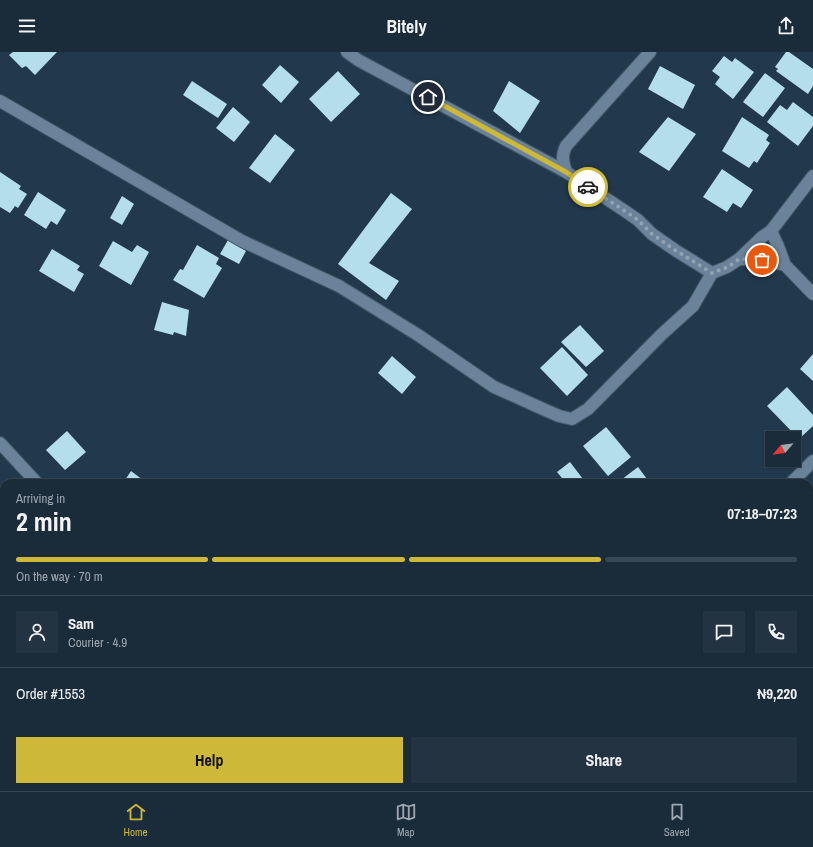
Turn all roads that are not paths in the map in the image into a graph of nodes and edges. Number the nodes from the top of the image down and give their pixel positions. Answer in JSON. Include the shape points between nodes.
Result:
{"nodes":[{"id":1,"x":347,"y":52,"type":"edge"},
{"id":2,"x":650,"y":52,"type":"edge"},
{"id":3,"x":361,"y":56,"type":"edge"},
{"id":4,"x":0,"y":101,"type":"edge"},
{"id":5,"x":566,"y":172,"type":"junction"},
{"id":6,"x":813,"y":176,"type":"edge"},
{"id":7,"x":771,"y":231,"type":"junction"},
{"id":8,"x":739,"y":259,"type":"junction"},
{"id":9,"x":785,"y":265,"type":"junction"},
{"id":10,"x":712,"y":273,"type":"junction"},
{"id":11,"x":813,"y":294,"type":"edge"},
{"id":12,"x":0,"y":443,"type":"edge"},
{"id":13,"x":813,"y":461,"type":"edge"},
{"id":14,"x":33,"y":479,"type":"edge"},
{"id":15,"x":795,"y":479,"type":"edge"}],
"edges":[{"from":1,"to":3,"type":"street"},
{"from":2,"to":5,"type":"street","via":[[566,146],[562,159]]},
{"from":3,"to":5,"type":"street"},
{"from":4,"to":10,"type":"street","via":[[242,241],[339,286],[418,335],[494,387],[566,418],[572,419],[588,409],[662,334],[694,306]]},
{"from":5,"to":10,"type":"street","via":[[638,220],[652,234],[675,250]]},
{"from":6,"to":7,"type":"street"},
{"from":7,"to":8,"type":"street"},
{"from":7,"to":9,"type":"street"},
{"from":8,"to":9,"type":"street"},
{"from":8,"to":10,"type":"street","via":[[728,267]]},
{"from":9,"to":11,"type":"street"},
{"from":12,"to":14,"type":"street"},
{"from":13,"to":15,"type":"street"}]}
